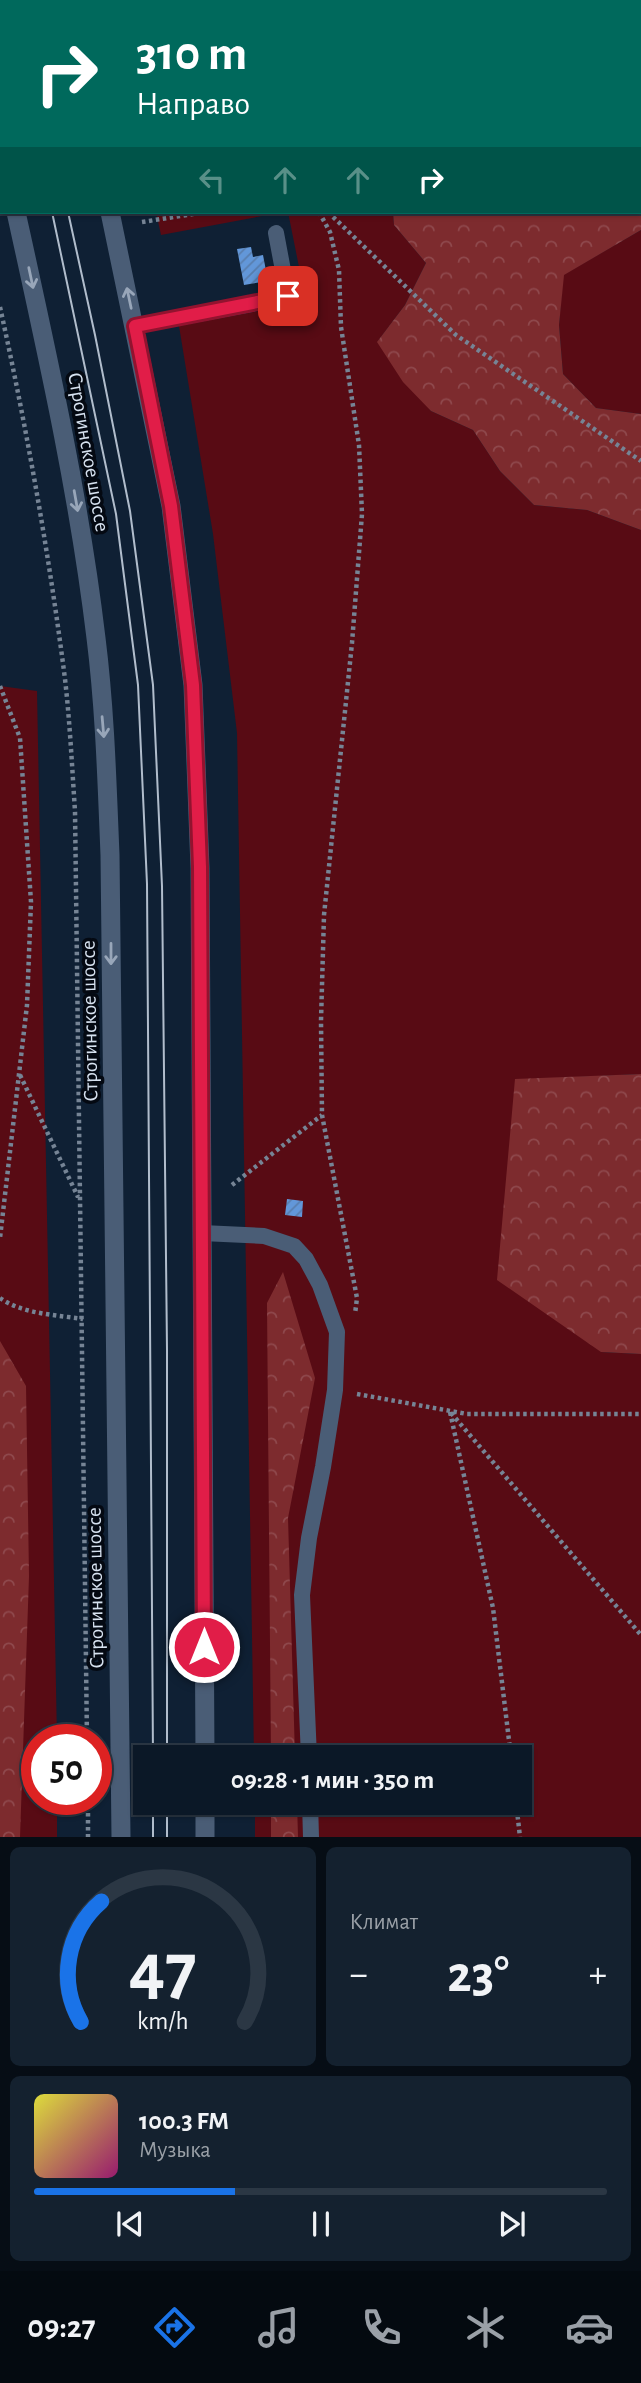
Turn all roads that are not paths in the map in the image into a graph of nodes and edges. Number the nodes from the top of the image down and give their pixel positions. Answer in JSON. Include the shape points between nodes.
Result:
{"nodes":[{"id":1,"x":16,"y":214,"type":"edge"},
{"id":2,"x":110,"y":214,"type":"edge"},
{"id":3,"x":276,"y":233,"type":"dead end"},
{"id":4,"x":135,"y":326,"type":"junction"},
{"id":5,"x":202,"y":1233,"type":"junction"},
{"id":6,"x":205,"y":1745,"type":"edge"},
{"id":7,"x":308,"y":1745,"type":"edge"},
{"id":8,"x":205,"y":1815,"type":"edge"},
{"id":9,"x":311,"y":1815,"type":"edge"},
{"id":10,"x":121,"y":1837,"type":"edge"},
{"id":11,"x":205,"y":1837,"type":"edge"},
{"id":12,"x":312,"y":1837,"type":"edge"}],
"edges":[{"from":1,"to":10,"type":"main road","name":"Строгинское шоссе","one_way":true,"via":[[77,504],[96,639],[105,750]]},
{"from":4,"to":2,"type":"main road","one_way":true},
{"from":3,"to":4,"type":"lane","via":[[288,296]]},
{"from":4,"to":5,"type":"main road","via":[[171,506],[193,685],[200,867]]},
{"from":5,"to":6,"type":"main road"},
{"from":5,"to":7,"type":"lane","via":[[264,1236],[294,1246],[320,1285],[337,1332],[335,1390],[302,1595]]},
{"from":8,"to":11,"type":"main road"},
{"from":9,"to":12,"type":"lane"}]}
